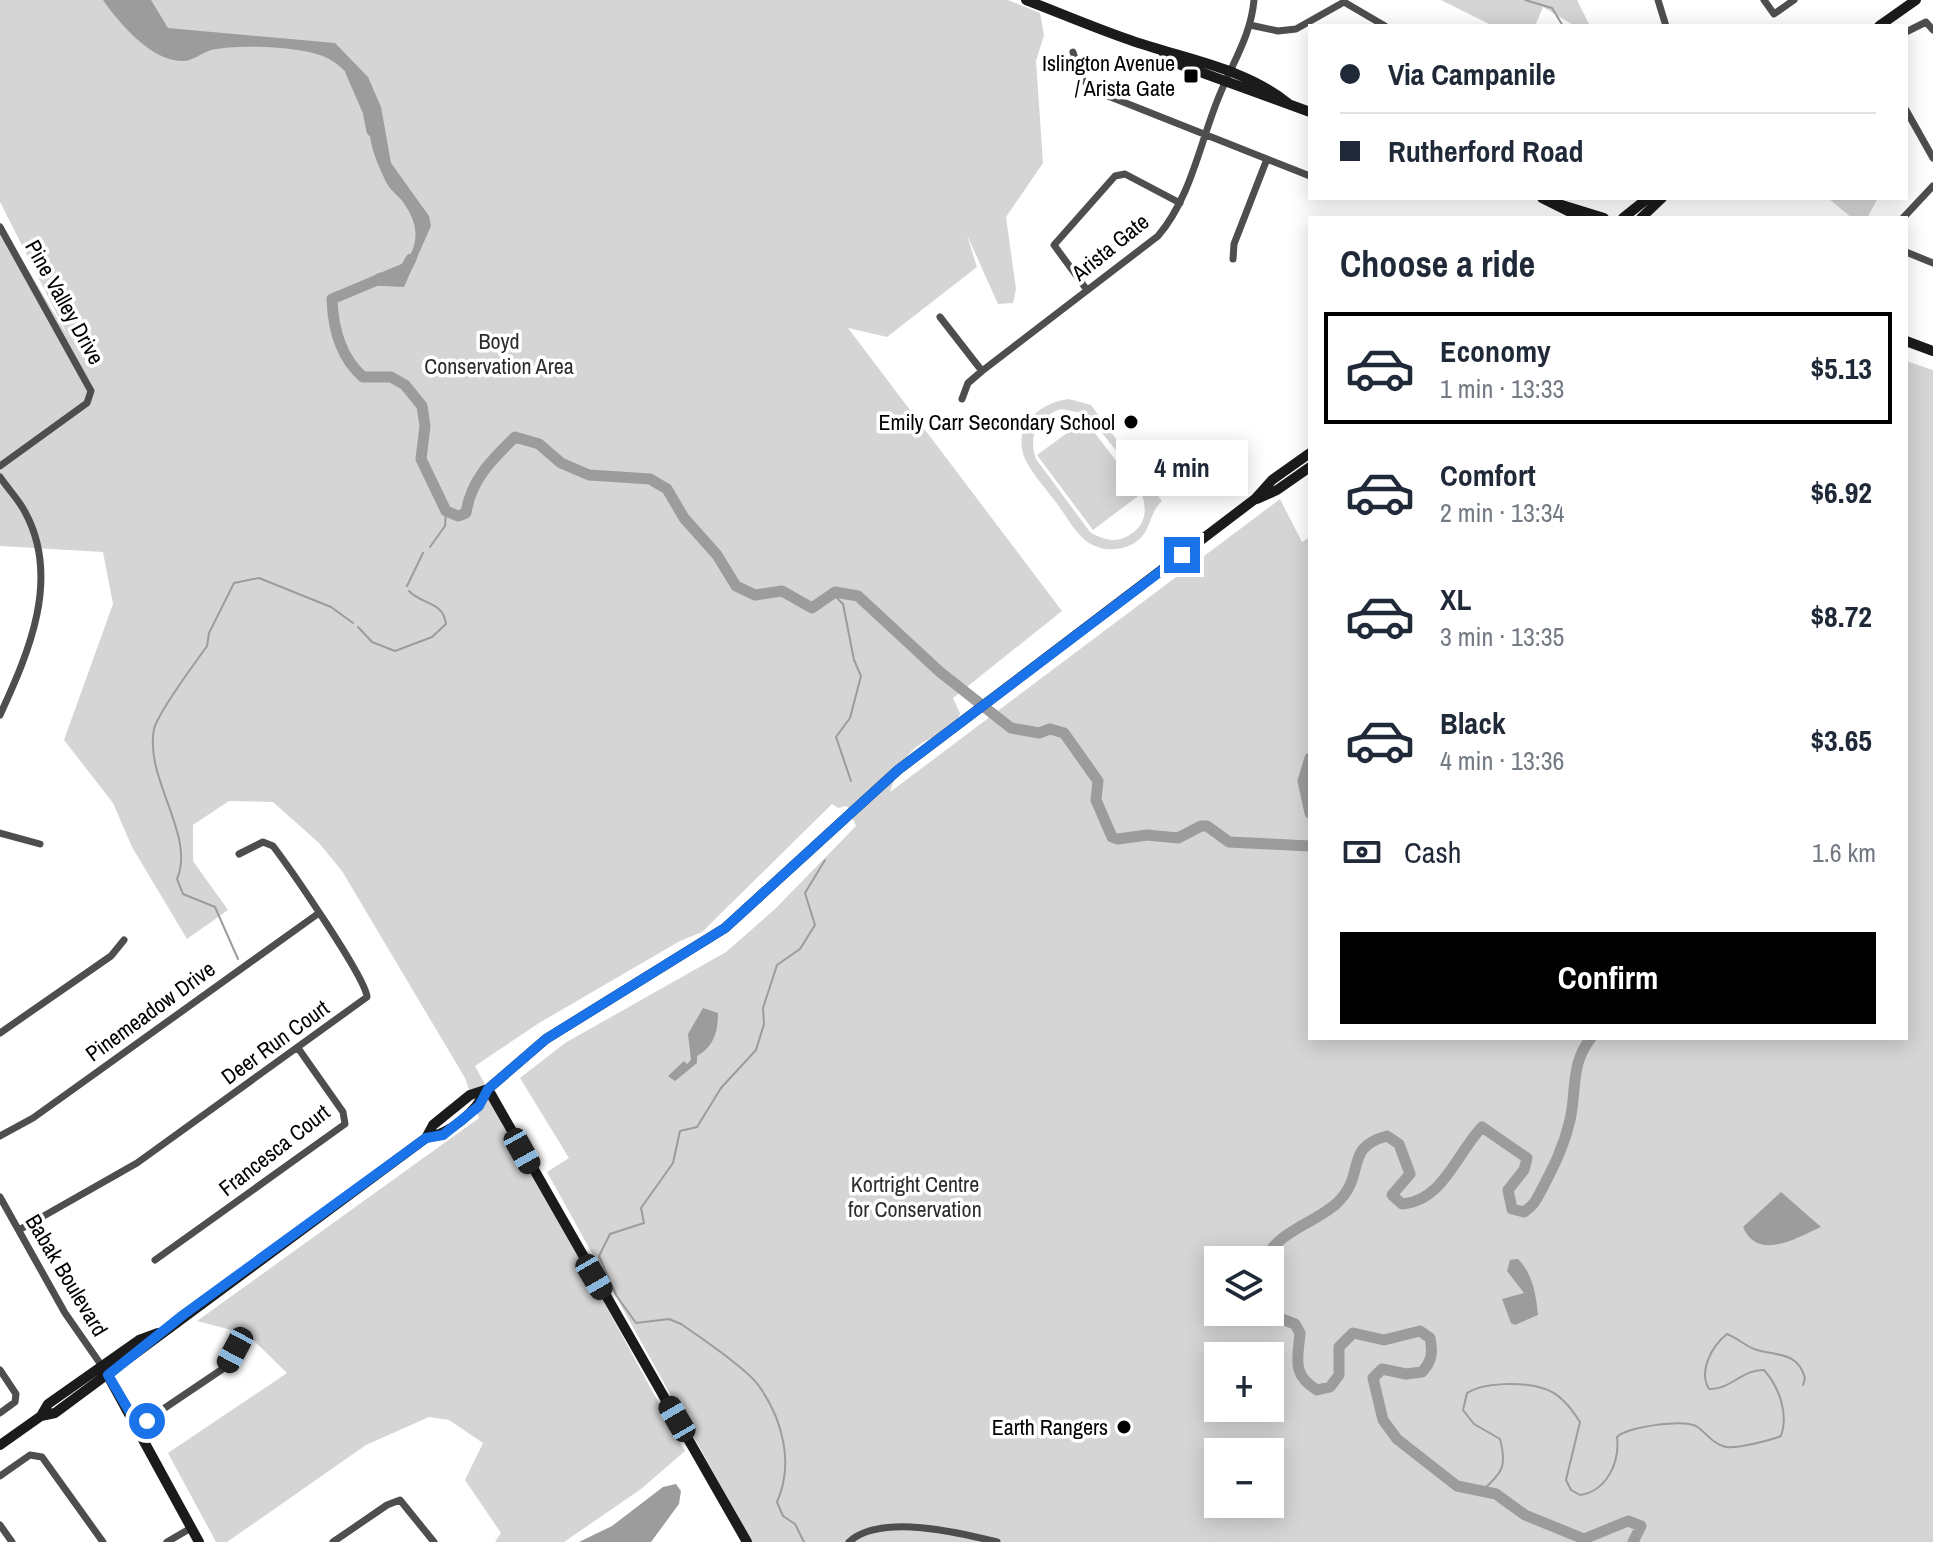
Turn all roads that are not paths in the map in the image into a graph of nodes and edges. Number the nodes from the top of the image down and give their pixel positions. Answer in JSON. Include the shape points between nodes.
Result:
{"nodes":[{"id":1,"x":1026,"y":0,"type":"edge"},
{"id":2,"x":1254,"y":0,"type":"edge"},
{"id":3,"x":1658,"y":0,"type":"edge"},
{"id":4,"x":1764,"y":0,"type":"edge"},
{"id":5,"x":1794,"y":0,"type":"edge"},
{"id":6,"x":1916,"y":0,"type":"edge"},
{"id":7,"x":1906,"y":4,"type":"edge"},
{"id":8,"x":1382,"y":24,"type":"edge"},
{"id":9,"x":1665,"y":24,"type":"edge"},
{"id":10,"x":1881,"y":24,"type":"edge"},
{"id":11,"x":1250,"y":25,"type":"junction"},
{"id":12,"x":1933,"y":30,"type":"edge"},
{"id":13,"x":1908,"y":31,"type":"edge"},
{"id":14,"x":1073,"y":52,"type":"dead end"},
{"id":15,"x":1228,"y":78,"type":"junction"},
{"id":16,"x":1308,"y":111,"type":"edge"},
{"id":17,"x":1908,"y":114,"type":"edge"},
{"id":18,"x":1206,"y":136,"type":"junction"},
{"id":19,"x":1933,"y":158,"type":"edge"},
{"id":20,"x":1267,"y":159,"type":"junction"},
{"id":21,"x":1308,"y":175,"type":"edge"},
{"id":22,"x":1933,"y":186,"type":"edge"},
{"id":23,"x":1547,"y":200,"type":"edge"},
{"id":24,"x":1646,"y":200,"type":"edge"},
{"id":25,"x":1662,"y":200,"type":"edge"},
{"id":26,"x":1180,"y":203,"type":"junction"},
{"id":27,"x":1564,"y":216,"type":"edge"},
{"id":28,"x":1578,"y":216,"type":"edge"},
{"id":29,"x":1598,"y":216,"type":"edge"},
{"id":30,"x":1626,"y":216,"type":"edge"},
{"id":31,"x":1643,"y":216,"type":"edge"},
{"id":32,"x":1905,"y":216,"type":"edge"},
{"id":33,"x":0,"y":227,"type":"edge"},
{"id":34,"x":1908,"y":253,"type":"edge"},
{"id":35,"x":1233,"y":259,"type":"dead end"},
{"id":36,"x":1933,"y":263,"type":"edge"},
{"id":37,"x":1087,"y":290,"type":"junction"},
{"id":38,"x":940,"y":317,"type":"dead end"},
{"id":39,"x":1908,"y":342,"type":"edge"},
{"id":40,"x":1933,"y":351,"type":"edge"},
{"id":41,"x":982,"y":371,"type":"junction"},
{"id":42,"x":962,"y":399,"type":"dead end"},
{"id":43,"x":1308,"y":454,"type":"edge"},
{"id":44,"x":0,"y":466,"type":"edge"},
{"id":45,"x":1308,"y":468,"type":"edge"},
{"id":46,"x":0,"y":477,"type":"edge"},
{"id":47,"x":1255,"y":499,"type":"junction"},
{"id":48,"x":0,"y":715,"type":"edge"},
{"id":49,"x":0,"y":833,"type":"edge"},
{"id":50,"x":40,"y":844,"type":"dead end"},
{"id":51,"x":239,"y":854,"type":"dead end"},
{"id":52,"x":319,"y":913,"type":"junction"},
{"id":53,"x":124,"y":940,"type":"dead end"},
{"id":54,"x":0,"y":1033,"type":"edge"},
{"id":55,"x":298,"y":1048,"type":"junction"},
{"id":56,"x":488,"y":1089,"type":"junction"},
{"id":57,"x":0,"y":1136,"type":"edge"},
{"id":58,"x":0,"y":1197,"type":"edge"},
{"id":59,"x":19,"y":1230,"type":"junction"},
{"id":60,"x":155,"y":1260,"type":"dead end"},
{"id":61,"x":235,"y":1350,"type":"dead end"},
{"id":62,"x":0,"y":1370,"type":"edge"},
{"id":63,"x":105,"y":1371,"type":"junction"},
{"id":64,"x":0,"y":1413,"type":"edge"},
{"id":65,"x":138,"y":1426,"type":"junction"},
{"id":66,"x":0,"y":1445,"type":"edge"},
{"id":67,"x":0,"y":1476,"type":"edge"},
{"id":68,"x":0,"y":1525,"type":"edge"},
{"id":69,"x":191,"y":1528,"type":"junction"},
{"id":70,"x":12,"y":1542,"type":"edge"},
{"id":71,"x":103,"y":1542,"type":"edge"},
{"id":72,"x":167,"y":1542,"type":"edge"},
{"id":73,"x":199,"y":1542,"type":"edge"},
{"id":74,"x":333,"y":1542,"type":"edge"},
{"id":75,"x":434,"y":1542,"type":"edge"},
{"id":76,"x":747,"y":1542,"type":"edge"},
{"id":77,"x":849,"y":1542,"type":"edge"},
{"id":78,"x":997,"y":1542,"type":"edge"}],
"edges":[{"from":1,"to":15,"type":"main road","via":[[1155,49],[1181,65]]},
{"from":2,"to":11,"type":"street","name":"Arista Gate"},
{"from":3,"to":9,"type":"street"},
{"from":4,"to":5,"type":"street","via":[[1774,14]]},
{"from":6,"to":7,"type":"main road"},
{"from":7,"to":10,"type":"main road"},
{"from":8,"to":11,"type":"street","via":[[1344,2],[1296,29]]},
{"from":11,"to":15,"type":"street","name":"Arista Gate"},
{"from":12,"to":13,"type":"street","via":[[1926,22]]},
{"from":14,"to":18,"type":"street","via":[[1081,79],[1095,90]]},
{"from":15,"to":16,"type":"main road","via":[[1270,88]]},
{"from":15,"to":18,"type":"street","name":"Arista Gate"},
{"from":17,"to":19,"type":"street"},
{"from":18,"to":20,"type":"street"},
{"from":18,"to":26,"type":"street","name":"Arista Gate"},
{"from":20,"to":21,"type":"street"},
{"from":20,"to":35,"type":"street"},
{"from":22,"to":32,"type":"street"},
{"from":23,"to":27,"type":"main road"},
{"from":23,"to":28,"type":"main road"},
{"from":23,"to":29,"type":"main road"},
{"from":24,"to":30,"type":"main road"},
{"from":25,"to":31,"type":"main road"},
{"from":26,"to":37,"type":"street","name":"Arista Gate","via":[[1158,236]]},
{"from":26,"to":37,"type":"street","via":[[1125,174],[1115,176],[1054,245]]},
{"from":33,"to":44,"type":"street","name":"Pine Valley Drive","via":[[91,397]]},
{"from":34,"to":36,"type":"street"},
{"from":37,"to":41,"type":"street","name":"Arista Gate"},
{"from":38,"to":41,"type":"street"},
{"from":39,"to":40,"type":"main road"},
{"from":41,"to":42,"type":"street","name":"Arista Gate","via":[[968,383]]},
{"from":43,"to":47,"type":"main road"},
{"from":45,"to":47,"type":"main road"},
{"from":46,"to":48,"type":"street","via":[[32,528],[43,576],[39,609]]},
{"from":47,"to":56,"type":"main road","via":[[898,770],[725,928],[546,1039]]},
{"from":49,"to":50,"type":"street"},
{"from":51,"to":52,"type":"street","name":"Deer Run Court","via":[[268,842]]},
{"from":52,"to":55,"type":"street","name":"Deer Run Court","via":[[367,997]]},
{"from":52,"to":57,"type":"street","name":"Pinemeadow Drive","via":[[33,1118]]},
{"from":53,"to":54,"type":"street","via":[[111,956]]},
{"from":55,"to":59,"type":"street","name":"Deer Run Court","via":[[137,1163]]},
{"from":55,"to":60,"type":"street","name":"Francesca Court","via":[[343,1112],[345,1124]]},
{"from":56,"to":63,"type":"main road","via":[[479,1106],[443,1135],[426,1138]]},
{"from":56,"to":76,"type":"main road"},
{"from":58,"to":59,"type":"street","name":"Babak Boulevard"},
{"from":59,"to":63,"type":"street","name":"Babak Boulevard"},
{"from":61,"to":65,"type":"street","via":[[227,1366]]},
{"from":62,"to":64,"type":"street","via":[[16,1394],[15,1402]]},
{"from":63,"to":65,"type":"main road"},
{"from":63,"to":66,"type":"main road","via":[[55,1413],[41,1416]]},
{"from":65,"to":69,"type":"main road"},
{"from":67,"to":71,"type":"street","via":[[30,1455],[42,1457]]},
{"from":68,"to":70,"type":"street"},
{"from":69,"to":72,"type":"street"},
{"from":69,"to":73,"type":"main road"},
{"from":74,"to":75,"type":"street","via":[[400,1500]]},
{"from":77,"to":78,"type":"street","via":[[874,1530],[899,1528],[936,1528]]}]}
